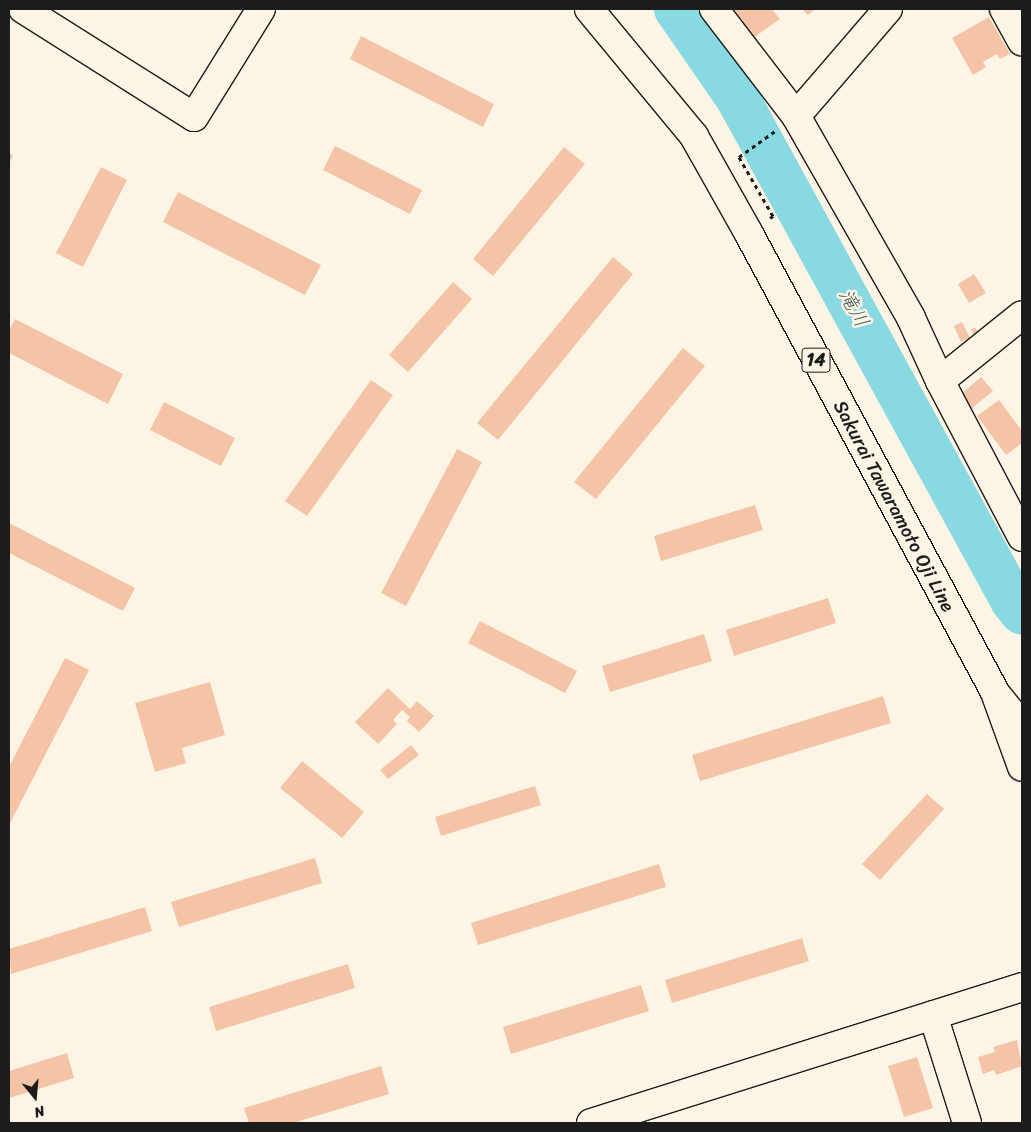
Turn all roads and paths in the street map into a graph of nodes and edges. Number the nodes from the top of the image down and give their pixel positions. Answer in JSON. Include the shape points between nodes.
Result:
{"nodes":[{"id":1,"x":24,"y":9,"type":"edge"},
{"id":2,"x":261,"y":9,"type":"edge"},
{"id":3,"x":589,"y":9,"type":"edge"},
{"id":4,"x":714,"y":9,"type":"edge"},
{"id":5,"x":888,"y":9,"type":"edge"},
{"id":6,"x":1004,"y":9,"type":"edge"},
{"id":7,"x":1022,"y":41,"type":"edge"},
{"id":8,"x":796,"y":116,"type":"junction"},
{"id":9,"x":739,"y":157,"type":"dead end"},
{"id":10,"x":1022,"y":314,"type":"edge"},
{"id":11,"x":940,"y":380,"type":"junction"},
{"id":12,"x":1022,"y":536,"type":"edge"},
{"id":13,"x":996,"y":694,"type":"junction"},
{"id":14,"x":1022,"y":726,"type":"edge"},
{"id":15,"x":1022,"y":767,"type":"edge"},
{"id":16,"x":1022,"y":987,"type":"edge"},
{"id":17,"x":933,"y":1015,"type":"junction"},
{"id":18,"x":591,"y":1123,"type":"edge"},
{"id":19,"x":967,"y":1123,"type":"edge"}],
"edges":[{"from":1,"to":2,"type":"street","via":[[194,117]]},
{"from":3,"to":13,"type":"street","name":"Sakurai Tawaramoto Oji Line","number":"14","via":[[694,136]]},
{"from":4,"to":8,"type":"street"},
{"from":5,"to":8,"type":"street"},
{"from":6,"to":7,"type":"street"},
{"from":8,"to":9,"type":"path"},
{"from":8,"to":11,"type":"street","via":[[912,318]]},
{"from":10,"to":11,"type":"street"},
{"from":11,"to":12,"type":"street"},
{"from":13,"to":14,"type":"street","name":"Sakurai Tawaramoto Oji Line","number":"14"},
{"from":13,"to":15,"type":"street"},
{"from":16,"to":17,"type":"street"},
{"from":17,"to":18,"type":"street"},
{"from":17,"to":19,"type":"street"}]}
